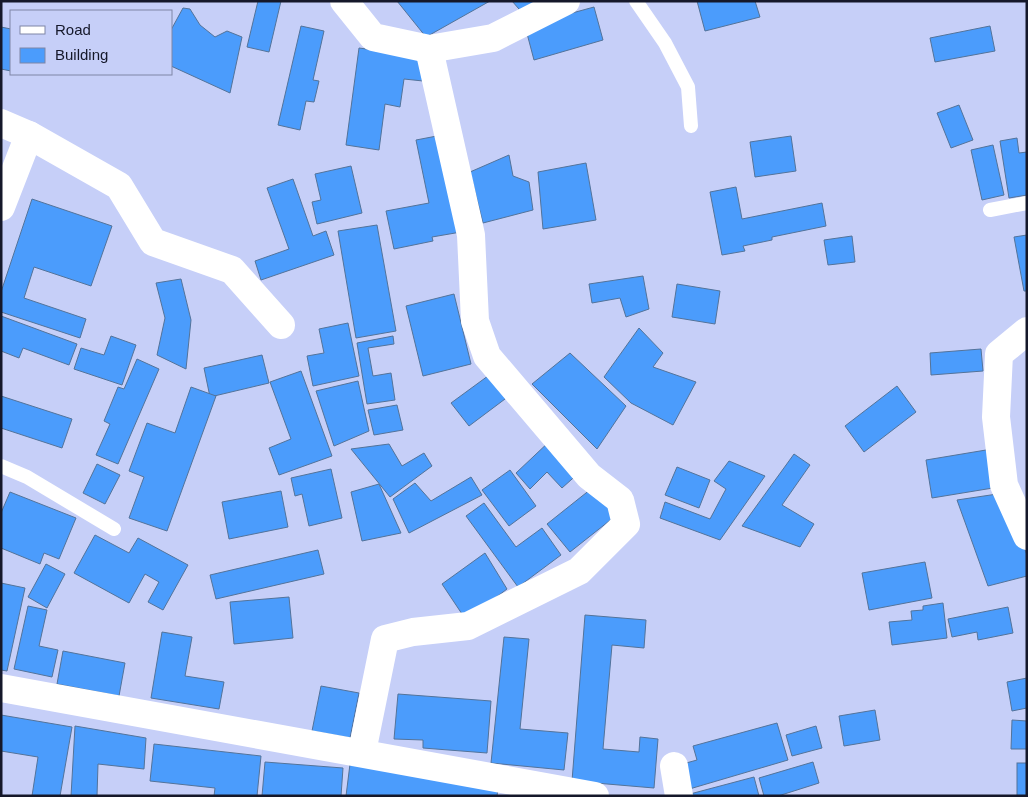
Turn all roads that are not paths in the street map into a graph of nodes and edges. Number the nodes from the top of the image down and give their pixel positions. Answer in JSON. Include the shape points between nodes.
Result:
{"nodes":[{"id":1,"x":344,"y":1,"type":"edge"},
{"id":2,"x":566,"y":1,"type":"edge"},
{"id":3,"x":636,"y":1,"type":"edge"},
{"id":4,"x":428,"y":49,"type":"junction"},
{"id":5,"x":1,"y":123,"type":"edge"},
{"id":6,"x":691,"y":126,"type":"dead end"},
{"id":7,"x":29,"y":135,"type":"junction"},
{"id":8,"x":1027,"y":203,"type":"edge"},
{"id":9,"x":1,"y":207,"type":"edge"},
{"id":10,"x":990,"y":210,"type":"dead end"},
{"id":11,"x":281,"y":325,"type":"dead end"},
{"id":12,"x":1027,"y":331,"type":"edge"},
{"id":13,"x":1,"y":466,"type":"edge"},
{"id":14,"x":114,"y":529,"type":"dead end"},
{"id":15,"x":1027,"y":536,"type":"edge"},
{"id":16,"x":1,"y":688,"type":"edge"},
{"id":17,"x":362,"y":752,"type":"junction"},
{"id":18,"x":674,"y":766,"type":"dead end"},
{"id":19,"x":595,"y":796,"type":"edge"},
{"id":20,"x":679,"y":796,"type":"edge"}],
"edges":[{"from":1,"to":4,"type":"street","via":[[373,37]]},
{"from":2,"to":4,"type":"street","via":[[493,38]]},
{"from":3,"to":6,"type":"lane","via":[[665,44],[688,87]]},
{"from":4,"to":17,"type":"street","via":[[471,234],[475,321],[487,356],[589,476],[620,500],[626,524],[579,571],[468,626],[413,632],[385,639]]},
{"from":5,"to":7,"type":"street"},
{"from":7,"to":9,"type":"street"},
{"from":7,"to":11,"type":"street","via":[[119,186],[153,242],[232,270]]},
{"from":8,"to":10,"type":"lane"},
{"from":12,"to":15,"type":"street","via":[[999,354],[996,417],[1004,485]]},
{"from":13,"to":14,"type":"lane"},
{"from":16,"to":17,"type":"street"},
{"from":17,"to":19,"type":"street"},
{"from":18,"to":20,"type":"street"}]}
